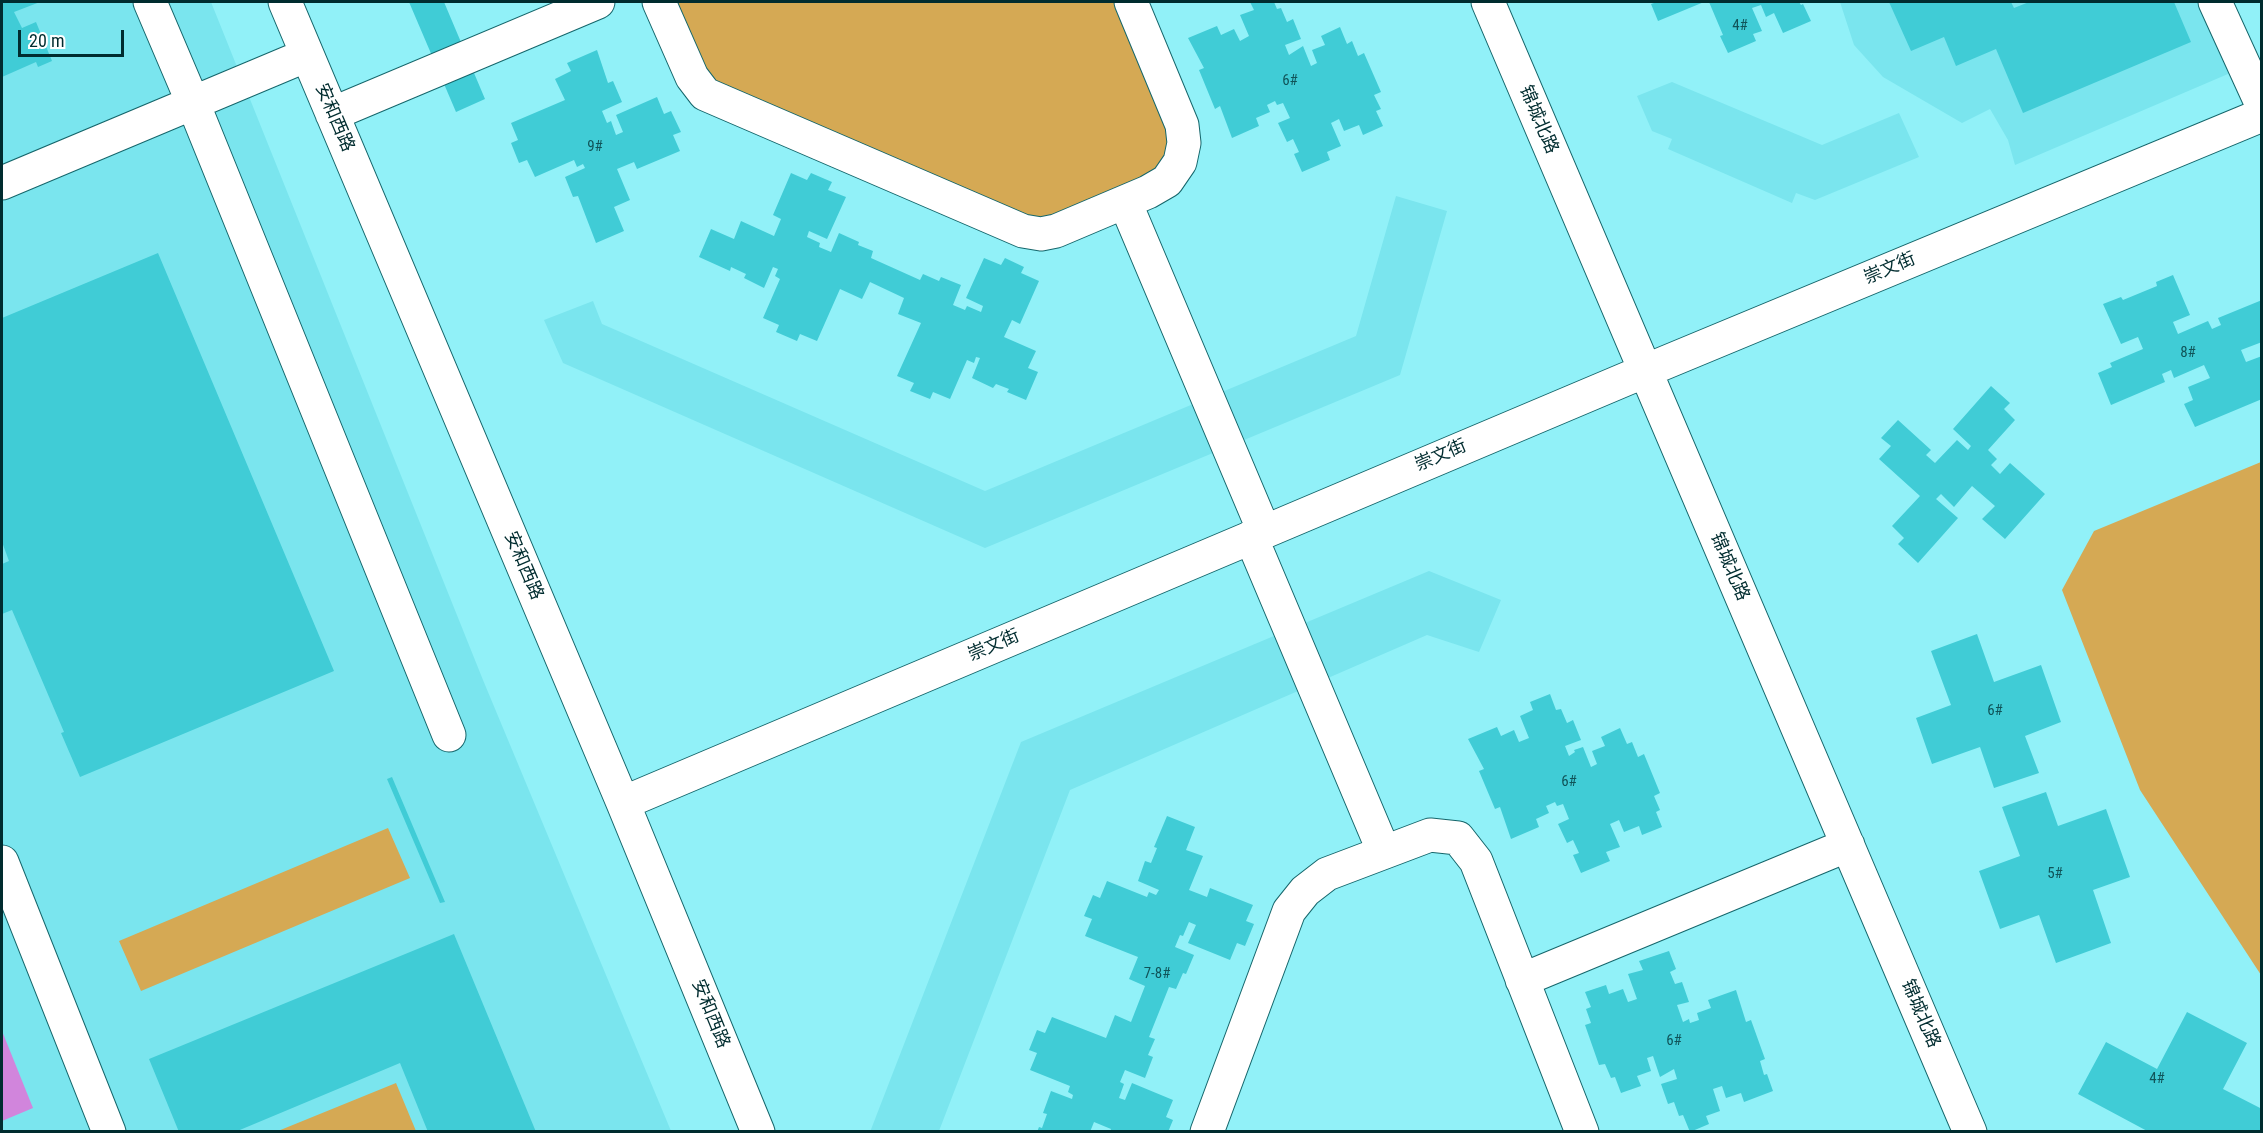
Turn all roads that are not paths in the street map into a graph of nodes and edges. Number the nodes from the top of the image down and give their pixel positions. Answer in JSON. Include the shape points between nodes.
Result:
{"nodes":[{"id":1,"x":150,"y":2,"type":"edge"},
{"id":2,"x":285,"y":2,"type":"edge"},
{"id":3,"x":598,"y":2,"type":"edge"},
{"id":4,"x":659,"y":2,"type":"edge"},
{"id":5,"x":1131,"y":2,"type":"edge"},
{"id":6,"x":1488,"y":2,"type":"edge"},
{"id":7,"x":2215,"y":2,"type":"edge"},
{"id":8,"x":307,"y":55,"type":"junction"},
{"id":9,"x":193,"y":103,"type":"junction"},
{"id":10,"x":2262,"y":105,"type":"edge"},
{"id":11,"x":332,"y":114,"type":"junction"},
{"id":12,"x":2262,"y":115,"type":"edge"},
{"id":13,"x":2,"y":183,"type":"edge"},
{"id":14,"x":1125,"y":202,"type":"junction"},
{"id":15,"x":1645,"y":370,"type":"junction"},
{"id":16,"x":1257,"y":534,"type":"junction"},
{"id":17,"x":449,"y":735,"type":"dead end"},
{"id":18,"x":623,"y":803,"type":"junction"},
{"id":19,"x":1848,"y":845,"type":"junction"},
{"id":20,"x":1384,"y":852,"type":"junction"},
{"id":21,"x":2,"y":862,"type":"edge"},
{"id":22,"x":1522,"y":980,"type":"junction"},
{"id":23,"x":108,"y":1131,"type":"edge"},
{"id":24,"x":758,"y":1131,"type":"edge"},
{"id":25,"x":1207,"y":1131,"type":"edge"},
{"id":26,"x":1582,"y":1131,"type":"edge"},
{"id":27,"x":1970,"y":1131,"type":"edge"}],
"edges":[{"from":1,"to":9,"type":"street"},
{"from":2,"to":8,"type":"street","name":"安和西路"},
{"from":3,"to":11,"type":"street"},
{"from":4,"to":14,"type":"street","via":[[692,77],[705,94],[1023,231],[1056,231]]},
{"from":5,"to":14,"type":"street","via":[[1178,114],[1184,142],[1180,162],[1167,181]]},
{"from":6,"to":15,"type":"street","name":"锦城北路"},
{"from":7,"to":10,"type":"street"},
{"from":8,"to":9,"type":"street"},
{"from":8,"to":11,"type":"street","name":"安和西路"},
{"from":9,"to":13,"type":"street"},
{"from":9,"to":17,"type":"street"},
{"from":11,"to":18,"type":"street","name":"安和西路"},
{"from":12,"to":15,"type":"street","name":"崇文街"},
{"from":14,"to":16,"type":"street"},
{"from":15,"to":16,"type":"street","name":"崇文街"},
{"from":15,"to":19,"type":"street","name":"锦城北路"},
{"from":16,"to":18,"type":"street","name":"崇文街"},
{"from":16,"to":20,"type":"street"},
{"from":18,"to":24,"type":"street","name":"安和西路"},
{"from":19,"to":22,"type":"street"},
{"from":19,"to":27,"type":"street","name":"锦城北路"},
{"from":20,"to":22,"type":"street","via":[[1430,836],[1458,838],[1476,861]]},
{"from":20,"to":25,"type":"street","via":[[1328,874],[1305,891],[1289,911]]},
{"from":21,"to":23,"type":"street"},
{"from":22,"to":26,"type":"street"}]}
